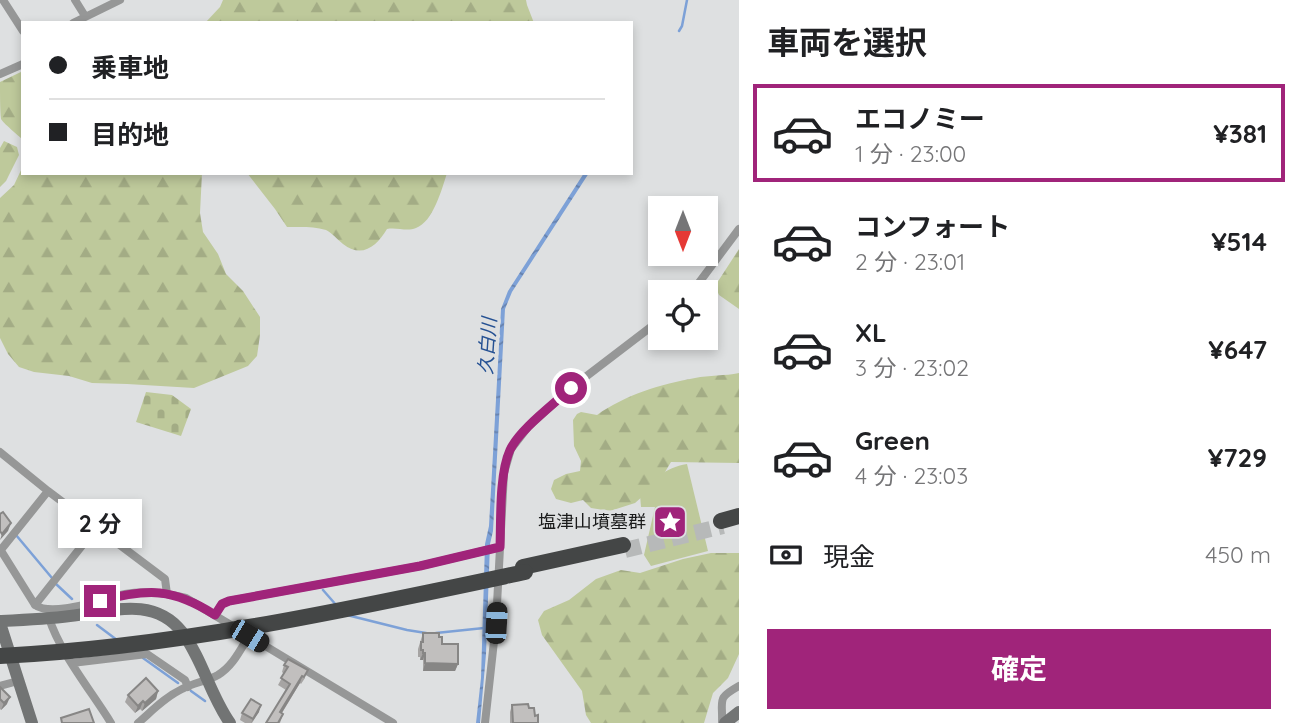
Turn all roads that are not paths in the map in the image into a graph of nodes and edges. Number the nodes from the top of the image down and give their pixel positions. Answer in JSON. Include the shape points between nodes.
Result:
{"nodes":[{"id":1,"x":3,"y":0,"type":"edge"},
{"id":2,"x":75,"y":0,"type":"edge"},
{"id":3,"x":120,"y":0,"type":"edge"},
{"id":4,"x":85,"y":16,"type":"junction"},
{"id":5,"x":76,"y":21,"type":"edge"},
{"id":6,"x":21,"y":28,"type":"edge"},
{"id":7,"x":21,"y":65,"type":"edge"},
{"id":8,"x":0,"y":75,"type":"edge"},
{"id":9,"x":739,"y":229,"type":"edge"},
{"id":10,"x":701,"y":280,"type":"edge"},
{"id":11,"x":648,"y":329,"type":"edge"},
{"id":12,"x":0,"y":452,"type":"edge"},
{"id":13,"x":48,"y":491,"type":"junction"},
{"id":14,"x":96,"y":528,"type":"junction"},
{"id":15,"x":500,"y":547,"type":"junction"},
{"id":16,"x":624,"y":547,"type":"tunnel mouth"},
{"id":17,"x":0,"y":550,"type":"edge"},
{"id":18,"x":167,"y":594,"type":"junction"},
{"id":19,"x":34,"y":605,"type":"junction"},
{"id":20,"x":215,"y":615,"type":"junction"},
{"id":21,"x":49,"y":618,"type":"junction"},
{"id":22,"x":0,"y":622,"type":"edge"},
{"id":23,"x":249,"y":636,"type":"junction"},
{"id":24,"x":0,"y":654,"type":"edge"},
{"id":25,"x":72,"y":663,"type":"junction"},
{"id":26,"x":207,"y":679,"type":"junction"},
{"id":27,"x":19,"y":681,"type":"junction"},
{"id":28,"x":0,"y":686,"type":"edge"},
{"id":29,"x":739,"y":686,"type":"edge"},
{"id":30,"x":188,"y":687,"type":"junction"},
{"id":31,"x":739,"y":712,"type":"edge"},
{"id":32,"x":32,"y":723,"type":"edge"},
{"id":33,"x":111,"y":723,"type":"edge"},
{"id":34,"x":138,"y":723,"type":"edge"},
{"id":35,"x":230,"y":723,"type":"edge"},
{"id":36,"x":393,"y":723,"type":"edge"},
{"id":37,"x":485,"y":723,"type":"edge"},
{"id":38,"x":723,"y":723,"type":"edge"}],
"edges":[{"from":1,"to":6,"type":"street"},
{"from":2,"to":4,"type":"street"},
{"from":3,"to":4,"type":"street"},
{"from":4,"to":5,"type":"street"},
{"from":7,"to":8,"type":"street"},
{"from":9,"to":10,"type":"street"},
{"from":11,"to":15,"type":"street","via":[[571,388],[517,439],[504,472]]},
{"from":12,"to":13,"type":"street"},
{"from":13,"to":14,"type":"street"},
{"from":13,"to":17,"type":"street"},
{"from":14,"to":18,"type":"street","via":[[165,579]]},
{"from":14,"to":19,"type":"street"},
{"from":15,"to":20,"type":"street","via":[[229,601]]},
{"from":15,"to":37,"type":"street"},
{"from":16,"to":24,"type":"highway","bridge":true,"via":[[408,597],[231,631],[129,646]]},
{"from":17,"to":19,"type":"street"},
{"from":18,"to":19,"type":"street","via":[[127,594],[47,610]]},
{"from":18,"to":20,"type":"street","via":[[186,598]]},
{"from":20,"to":23,"type":"street"},
{"from":21,"to":22,"type":"street"},
{"from":21,"to":25,"type":"street"},
{"from":21,"to":26,"type":"street","via":[[120,608],[163,616],[181,631]]},
{"from":22,"to":27,"type":"street"},
{"from":23,"to":26,"type":"street","via":[[234,660]]},
{"from":23,"to":36,"type":"street"},
{"from":25,"to":30,"type":"street","via":[[147,654]]},
{"from":25,"to":33,"type":"street"},
{"from":26,"to":30,"type":"street"},
{"from":26,"to":35,"type":"street"},
{"from":27,"to":28,"type":"street"},
{"from":27,"to":32,"type":"street"},
{"from":29,"to":38,"type":"street","via":[[722,698]]},
{"from":30,"to":34,"type":"street"},
{"from":31,"to":38,"type":"street"}]}
